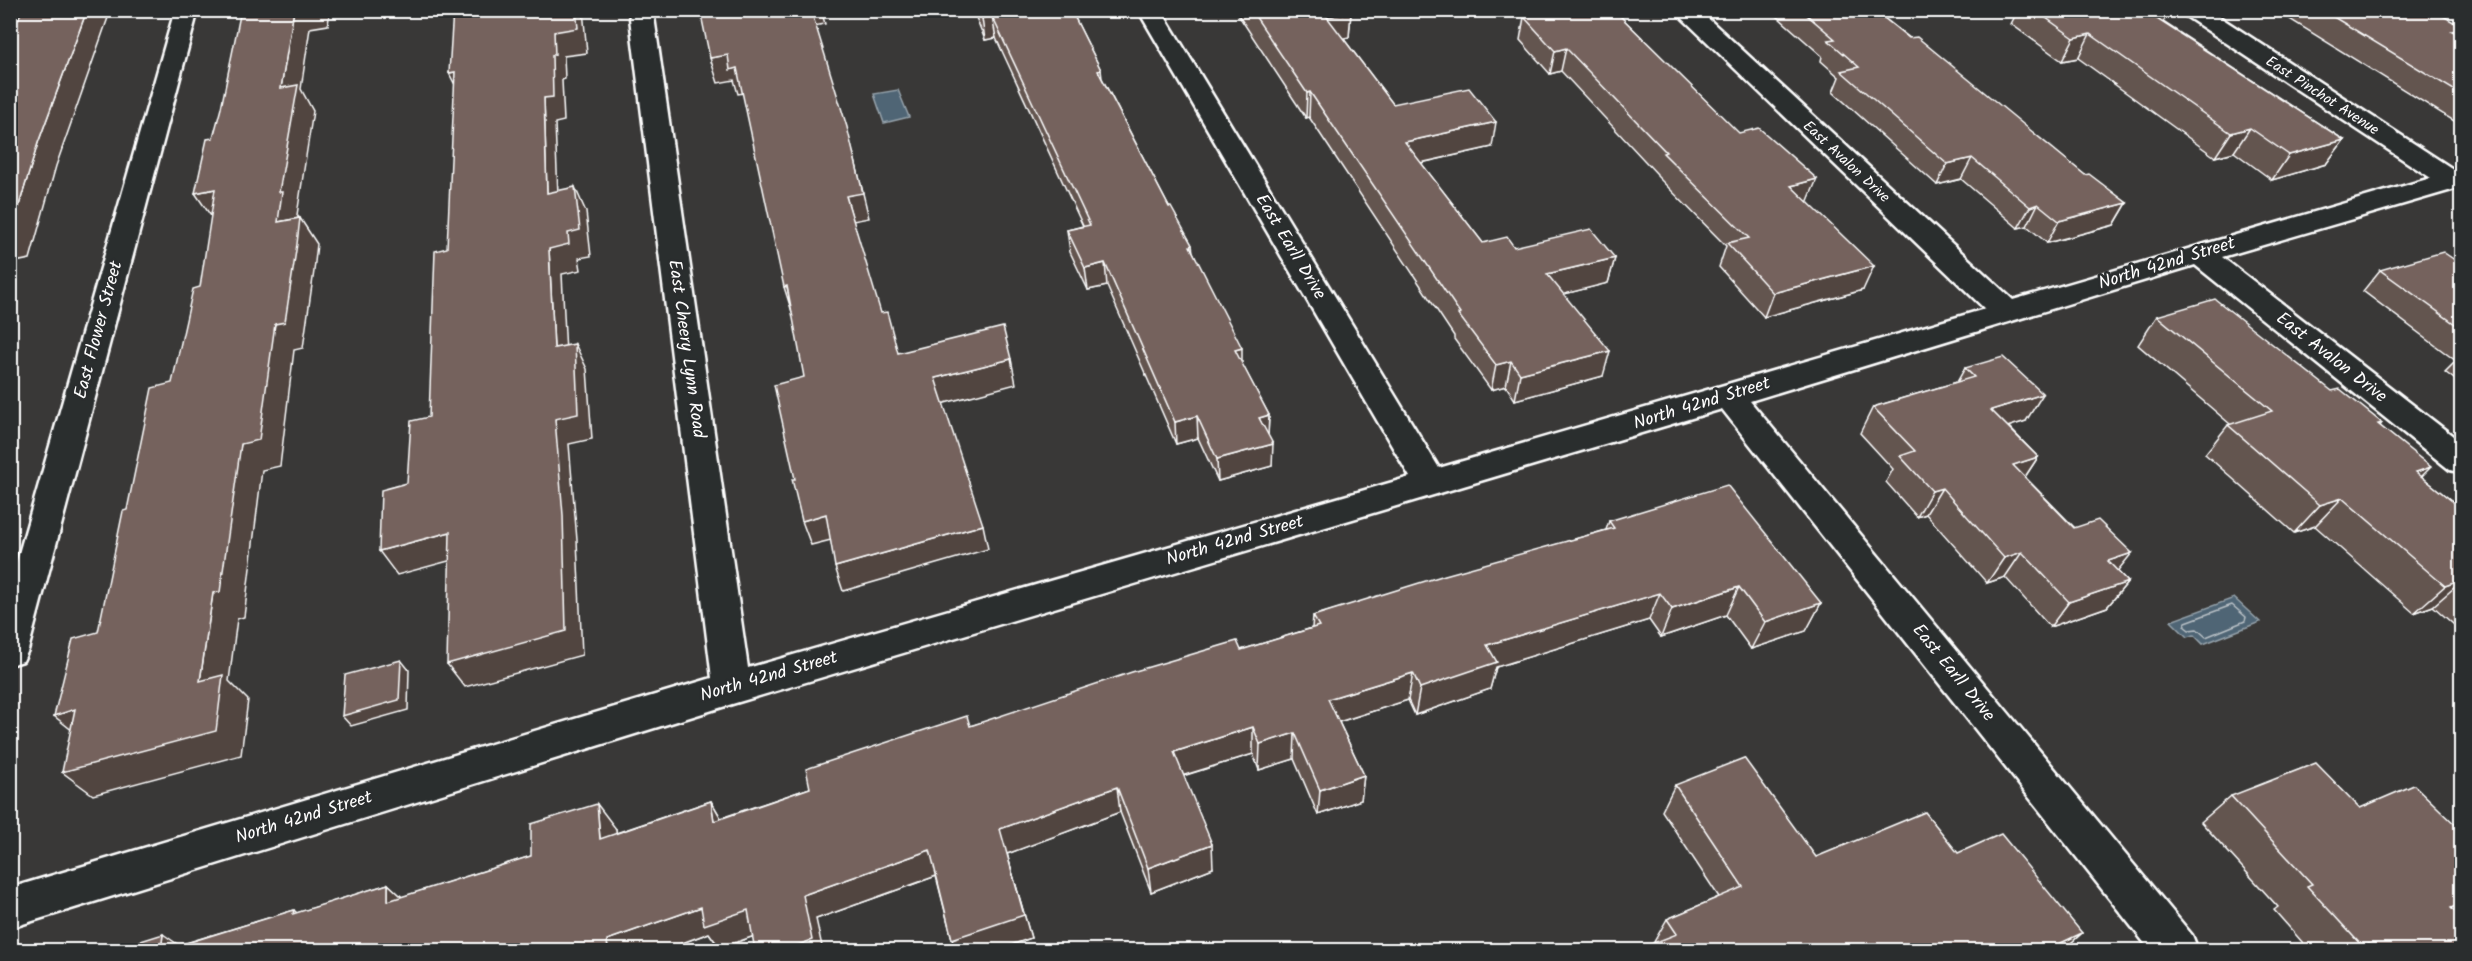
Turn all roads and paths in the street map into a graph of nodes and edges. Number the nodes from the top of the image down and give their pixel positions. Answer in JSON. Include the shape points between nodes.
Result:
{"nodes":[{"id":1,"x":187,"y":10,"type":"edge"},
{"id":2,"x":641,"y":10,"type":"edge"},
{"id":3,"x":1149,"y":10,"type":"edge"},
{"id":4,"x":1685,"y":10,"type":"edge"},
{"id":5,"x":2192,"y":10,"type":"edge"},
{"id":6,"x":2457,"y":179,"type":"edge"},
{"id":7,"x":2200,"y":255,"type":"junction"},
{"id":8,"x":2008,"y":313,"type":"junction"},
{"id":9,"x":1729,"y":396,"type":"junction"},
{"id":10,"x":2462,"y":462,"type":"edge"},
{"id":11,"x":1431,"y":484,"type":"junction"},
{"id":12,"x":10,"y":650,"type":"edge"},
{"id":13,"x":732,"y":688,"type":"junction"},
{"id":14,"x":10,"y":908,"type":"edge"},
{"id":15,"x":2177,"y":951,"type":"edge"}],
"edges":[{"from":1,"to":12,"type":"street","name":"East Flower Street"},
{"from":2,"to":13,"type":"street","name":"East Cheery Lynn Road"},
{"from":3,"to":11,"type":"street","name":"East Earll Drive"},
{"from":4,"to":8,"type":"street","name":"East Avalon Drive"},
{"from":5,"to":6,"type":"street","name":"East Pinchot Avenue"},
{"from":6,"to":7,"type":"street","name":"North 42nd Street"},
{"from":7,"to":8,"type":"street","name":"North 42nd Street"},
{"from":7,"to":10,"type":"street","name":"East Avalon Drive"},
{"from":8,"to":9,"type":"street","name":"North 42nd Street"},
{"from":9,"to":11,"type":"street","name":"North 42nd Street"},
{"from":9,"to":15,"type":"street","name":"East Earll Drive"},
{"from":11,"to":13,"type":"street","name":"North 42nd Street"},
{"from":13,"to":14,"type":"street","name":"North 42nd Street"}]}
